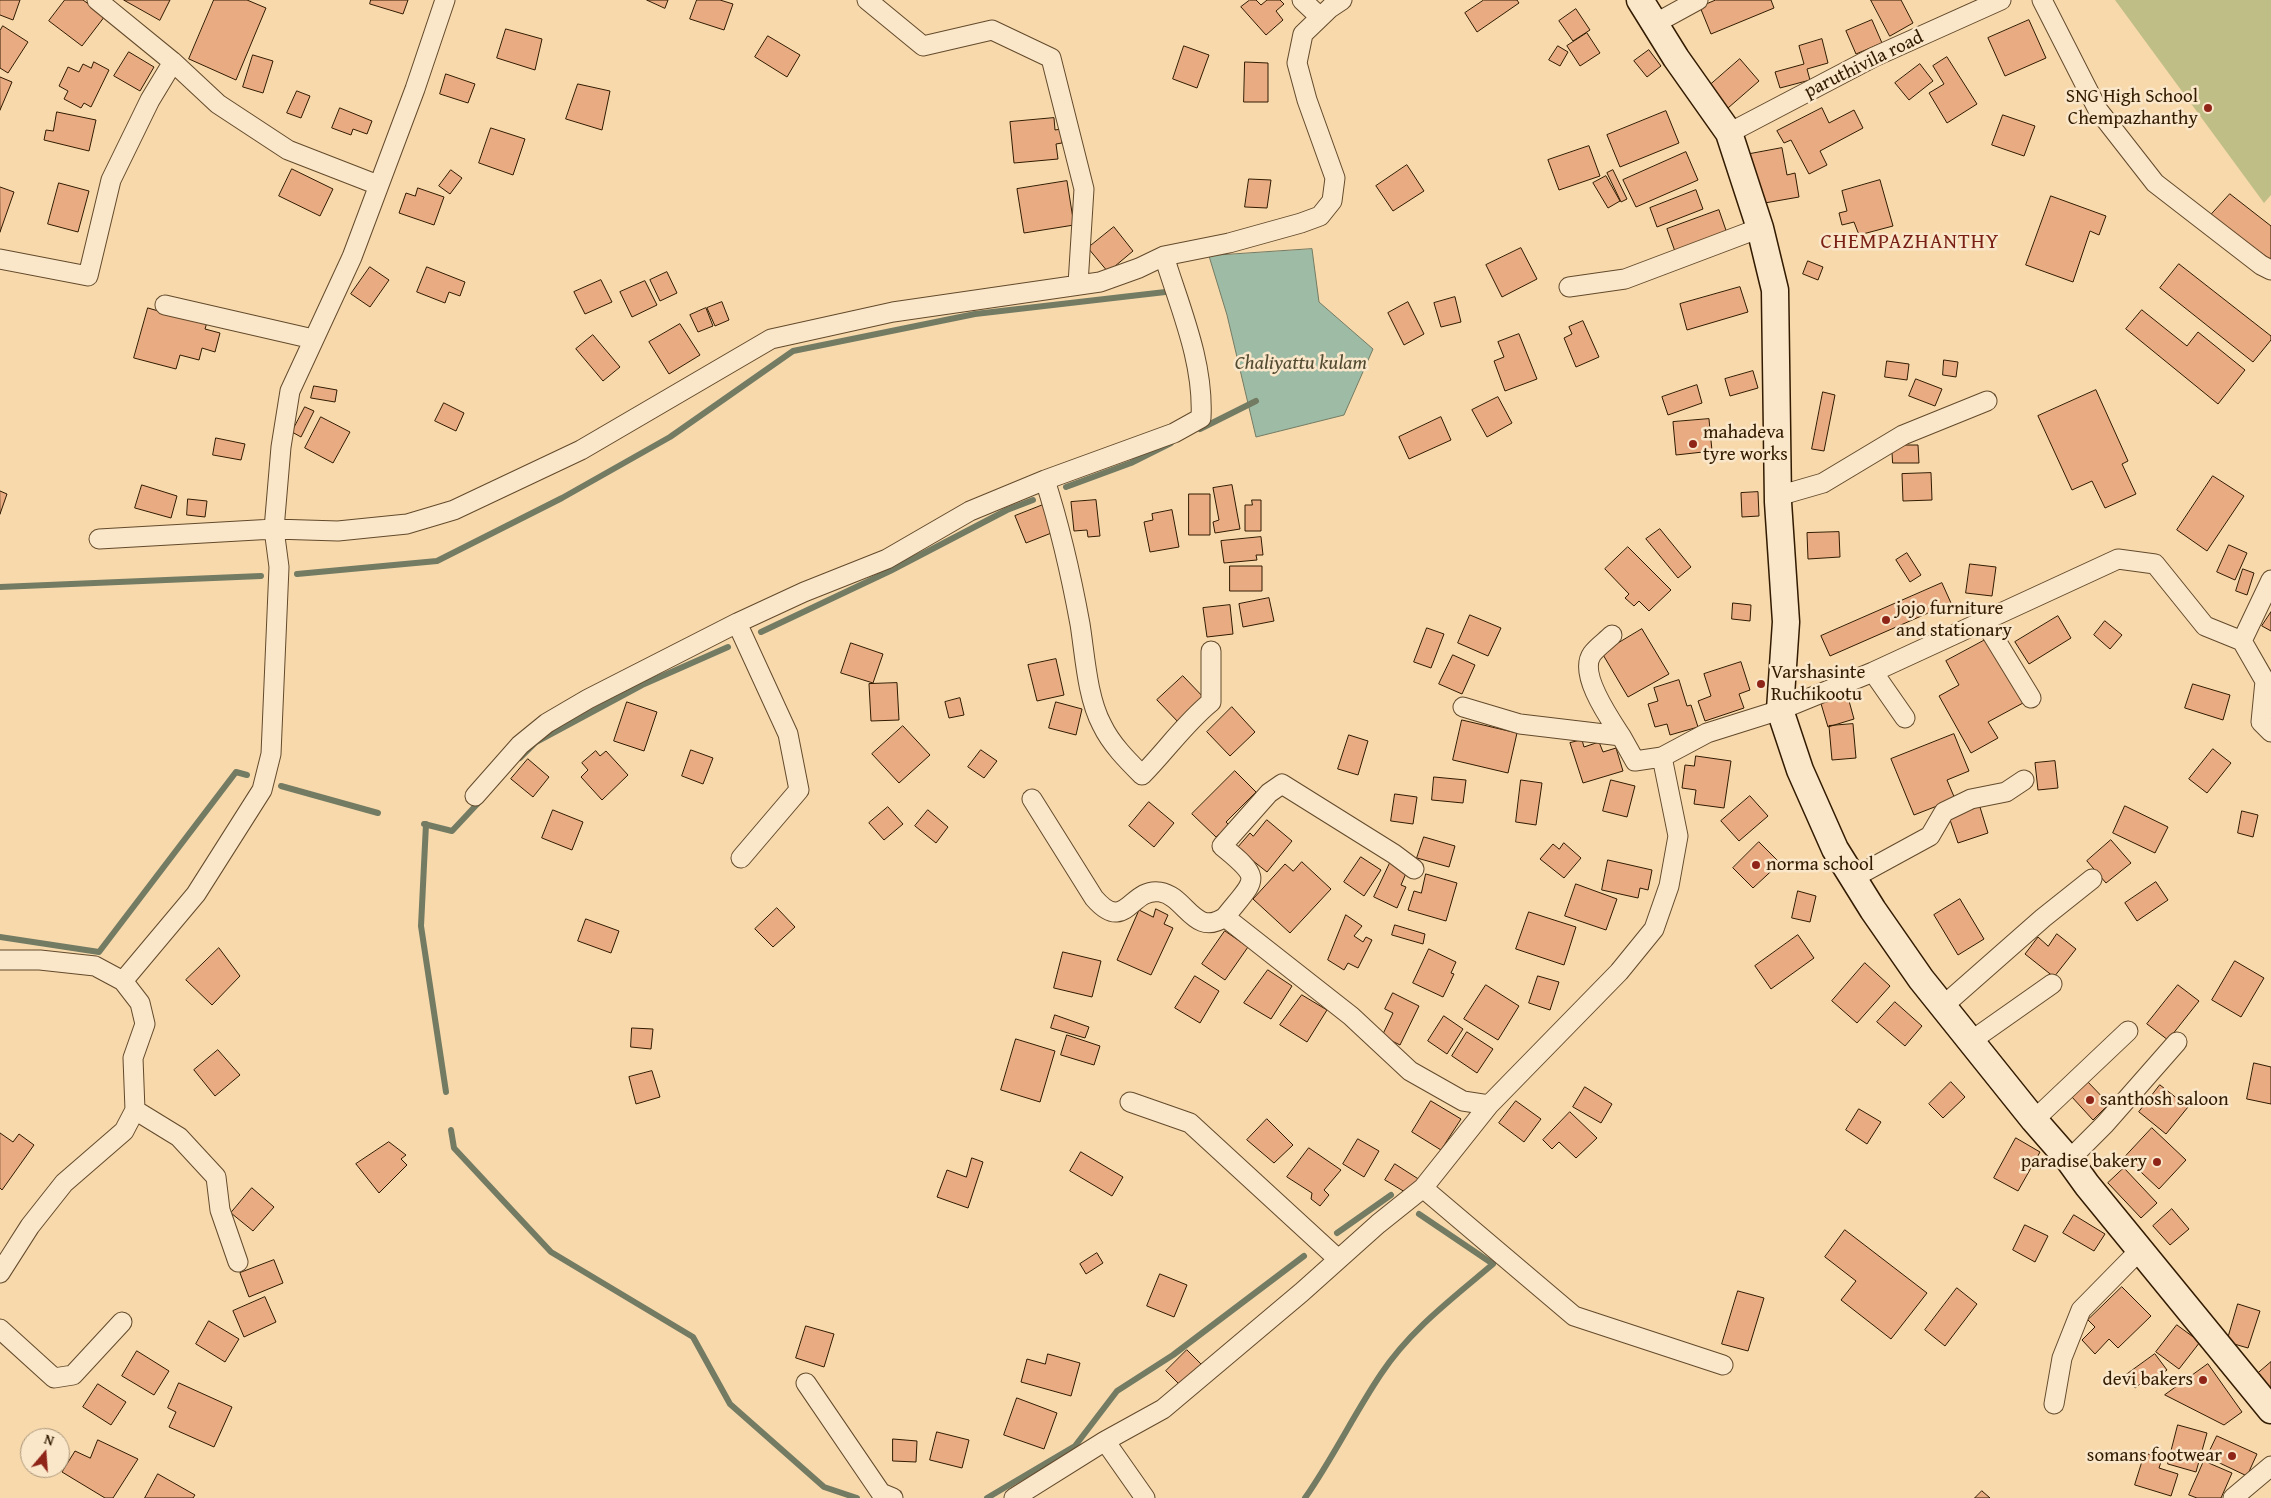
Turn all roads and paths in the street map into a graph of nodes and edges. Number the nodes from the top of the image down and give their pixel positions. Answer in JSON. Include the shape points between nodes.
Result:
{"nodes":[{"id":1,"x":97,"y":0,"type":"edge"},
{"id":2,"x":444,"y":0,"type":"edge"},
{"id":3,"x":867,"y":0,"type":"edge"},
{"id":4,"x":1302,"y":0,"type":"edge"},
{"id":5,"x":1342,"y":0,"type":"edge"},
{"id":6,"x":1640,"y":0,"type":"edge"},
{"id":7,"x":1698,"y":0,"type":"edge"},
{"id":8,"x":2001,"y":0,"type":"edge"},
{"id":9,"x":2042,"y":0,"type":"edge"},
{"id":10,"x":1320,"y":18,"type":"junction"},
{"id":11,"x":1656,"y":23,"type":"junction"},
{"id":12,"x":173,"y":62,"type":"junction"},
{"id":13,"x":1729,"y":133,"type":"junction"},
{"id":14,"x":378,"y":185,"type":"junction"},
{"id":15,"x":1760,"y":228,"type":"junction"},
{"id":16,"x":1164,"y":256,"type":"junction"},
{"id":17,"x":0,"y":258,"type":"edge"},
{"id":18,"x":2271,"y":270,"type":"edge"},
{"id":19,"x":1078,"y":284,"type":"junction"},
{"id":20,"x":1569,"y":287,"type":"dead end"},
{"id":21,"x":165,"y":305,"type":"dead end"},
{"id":22,"x":312,"y":339,"type":"junction"},
{"id":23,"x":1987,"y":401,"type":"dead end"},
{"id":24,"x":1045,"y":480,"type":"junction"},
{"id":25,"x":1778,"y":496,"type":"junction"},
{"id":26,"x":274,"y":529,"type":"junction"},
{"id":27,"x":99,"y":539,"type":"dead end"},
{"id":28,"x":2271,"y":580,"type":"edge"},
{"id":29,"x":1984,"y":621,"type":"junction"},
{"id":30,"x":737,"y":623,"type":"junction"},
{"id":31,"x":1612,"y":635,"type":"dead end"},
{"id":32,"x":2242,"y":641,"type":"junction"},
{"id":33,"x":1211,"y":651,"type":"dead end"},
{"id":34,"x":1873,"y":672,"type":"junction"},
{"id":35,"x":2031,"y":698,"type":"dead end"},
{"id":36,"x":1463,"y":707,"type":"dead end"},
{"id":37,"x":1780,"y":710,"type":"junction"},
{"id":38,"x":1905,"y":718,"type":"dead end"},
{"id":39,"x":2271,"y":732,"type":"edge"},
{"id":40,"x":1621,"y":736,"type":"junction"},
{"id":41,"x":1662,"y":757,"type":"junction"},
{"id":42,"x":2024,"y":780,"type":"dead end"},
{"id":43,"x":475,"y":796,"type":"dead end"},
{"id":44,"x":1032,"y":799,"type":"dead end"},
{"id":45,"x":741,"y":858,"type":"dead end"},
{"id":46,"x":1414,"y":869,"type":"dead end"},
{"id":47,"x":1853,"y":878,"type":"junction"},
{"id":48,"x":2092,"y":879,"type":"dead end"},
{"id":49,"x":1225,"y":917,"type":"junction"},
{"id":50,"x":0,"y":960,"type":"edge"},
{"id":51,"x":123,"y":981,"type":"junction"},
{"id":52,"x":2052,"y":984,"type":"dead end"},
{"id":53,"x":1943,"y":1006,"type":"junction"},
{"id":54,"x":2128,"y":1031,"type":"dead end"},
{"id":55,"x":1971,"y":1041,"type":"junction"},
{"id":56,"x":2176,"y":1042,"type":"dead end"},
{"id":57,"x":1130,"y":1102,"type":"dead end"},
{"id":58,"x":1489,"y":1105,"type":"junction"},
{"id":59,"x":135,"y":1110,"type":"junction"},
{"id":60,"x":2034,"y":1120,"type":"junction"},
{"id":61,"x":2069,"y":1160,"type":"junction"},
{"id":62,"x":1423,"y":1188,"type":"junction"},
{"id":63,"x":2140,"y":1250,"type":"junction"},
{"id":64,"x":1338,"y":1259,"type":"junction"},
{"id":65,"x":238,"y":1262,"type":"dead end"},
{"id":66,"x":0,"y":1273,"type":"edge"},
{"id":67,"x":122,"y":1322,"type":"dead end"},
{"id":68,"x":0,"y":1328,"type":"edge"},
{"id":69,"x":1723,"y":1365,"type":"dead end"},
{"id":70,"x":806,"y":1383,"type":"dead end"},
{"id":71,"x":2054,"y":1404,"type":"dead end"},
{"id":72,"x":2271,"y":1410,"type":"edge"},
{"id":73,"x":1105,"y":1441,"type":"junction"},
{"id":74,"x":2271,"y":1466,"type":"edge"},
{"id":75,"x":893,"y":1498,"type":"edge"},
{"id":76,"x":1014,"y":1498,"type":"edge"},
{"id":77,"x":1145,"y":1498,"type":"edge"},
{"id":78,"x":2233,"y":1498,"type":"edge"}],
"edges":[{"from":1,"to":12,"type":"street"},
{"from":2,"to":14,"type":"street"},
{"from":3,"to":19,"type":"street","via":[[923,46],[992,30],[1051,58],[1084,189]]},
{"from":4,"to":10,"type":"street"},
{"from":5,"to":10,"type":"street"},
{"from":6,"to":11,"type":"main road"},
{"from":7,"to":11,"type":"street"},
{"from":8,"to":13,"type":"street","name":"paruthivila road","via":[[1874,58]]},
{"from":9,"to":18,"type":"street","via":[[2098,110],[2155,182]]},
{"from":10,"to":16,"type":"street","via":[[1303,34],[1297,63],[1335,178],[1332,201],[1320,216],[1301,223]]},
{"from":11,"to":13,"type":"main road","via":[[1676,58]]},
{"from":12,"to":14,"type":"street","via":[[218,104],[288,150]]},
{"from":12,"to":17,"type":"street","via":[[150,100],[112,180],[88,276]]},
{"from":13,"to":15,"type":"main road"},
{"from":14,"to":22,"type":"street","via":[[352,258]]},
{"from":15,"to":20,"type":"street","via":[[1625,279]]},
{"from":15,"to":25,"type":"main road","via":[[1775,290]]},
{"from":16,"to":19,"type":"street","via":[[1100,282]]},
{"from":16,"to":24,"type":"street","via":[[1197,366],[1201,418],[1174,433]]},
{"from":19,"to":26,"type":"street","via":[[893,312],[771,339],[581,450],[454,510],[407,524],[338,531]]},
{"from":21,"to":22,"type":"street"},
{"from":22,"to":26,"type":"street","via":[[290,391]]},
{"from":23,"to":25,"type":"street","via":[[1903,436],[1823,483]]},
{"from":24,"to":30,"type":"street","via":[[970,511],[887,559]]},
{"from":24,"to":33,"type":"street","via":[[1076,603],[1093,702],[1101,724],[1118,750],[1142,775],[1211,702]]},
{"from":25,"to":37,"type":"main road","via":[[1786,622]]},
{"from":26,"to":27,"type":"street"},
{"from":26,"to":51,"type":"street","via":[[279,567],[277,651],[271,754],[262,790],[196,894]]},
{"from":28,"to":32,"type":"street"},
{"from":29,"to":32,"type":"street","via":[[2118,559],[2155,564],[2205,626]]},
{"from":29,"to":34,"type":"street"},
{"from":29,"to":35,"type":"street"},
{"from":30,"to":43,"type":"street","via":[[662,659],[547,723],[520,744]]},
{"from":30,"to":45,"type":"street","via":[[788,734],[800,790]]},
{"from":31,"to":40,"type":"street","via":[[1591,655],[1587,668],[1592,686]]},
{"from":32,"to":39,"type":"street","via":[[2265,681],[2261,722]]},
{"from":34,"to":37,"type":"street"},
{"from":34,"to":38,"type":"street"},
{"from":36,"to":40,"type":"street","via":[[1520,724]]},
{"from":37,"to":41,"type":"street","via":[[1707,733]]},
{"from":37,"to":47,"type":"main road","via":[[1800,770],[1835,849]]},
{"from":40,"to":41,"type":"street","via":[[1635,762]]},
{"from":41,"to":58,"type":"street","via":[[1678,836],[1669,886],[1654,929],[1619,972]]},
{"from":42,"to":47,"type":"street","via":[[2006,792],[1971,799],[1944,812],[1930,836]]},
{"from":44,"to":49,"type":"street","via":[[1094,898],[1110,913],[1119,912],[1146,893],[1157,891],[1169,894],[1202,922],[1213,923]]},
{"from":46,"to":49,"type":"street","via":[[1282,784],[1222,846],[1244,864],[1251,877],[1250,885]]},
{"from":47,"to":53,"type":"main road"},
{"from":48,"to":53,"type":"street"},
{"from":49,"to":58,"type":"street","via":[[1351,1016],[1410,1071],[1463,1102]]},
{"from":50,"to":51,"type":"street","via":[[40,960],[95,966]]},
{"from":51,"to":59,"type":"street","via":[[140,1003],[145,1024],[133,1058]]},
{"from":52,"to":55,"type":"street"},
{"from":53,"to":55,"type":"main road"},
{"from":54,"to":60,"type":"street"},
{"from":55,"to":60,"type":"main road"},
{"from":56,"to":61,"type":"street"},
{"from":57,"to":64,"type":"street","via":[[1190,1123]]},
{"from":58,"to":62,"type":"street"},
{"from":59,"to":65,"type":"street","via":[[179,1137],[216,1177],[220,1210]]},
{"from":59,"to":66,"type":"street","via":[[124,1131],[64,1183],[30,1226]]},
{"from":60,"to":61,"type":"main road"},
{"from":61,"to":63,"type":"main road"},
{"from":62,"to":64,"type":"street"},
{"from":62,"to":69,"type":"street","via":[[1574,1316]]},
{"from":63,"to":71,"type":"street","via":[[2082,1310],[2062,1358]]},
{"from":63,"to":72,"type":"main road"},
{"from":64,"to":73,"type":"street","via":[[1163,1409]]},
{"from":67,"to":68,"type":"street","via":[[73,1375],[54,1378]]},
{"from":70,"to":75,"type":"street","via":[[881,1493]]},
{"from":73,"to":76,"type":"street"},
{"from":73,"to":77,"type":"street"},
{"from":74,"to":78,"type":"street"}]}
